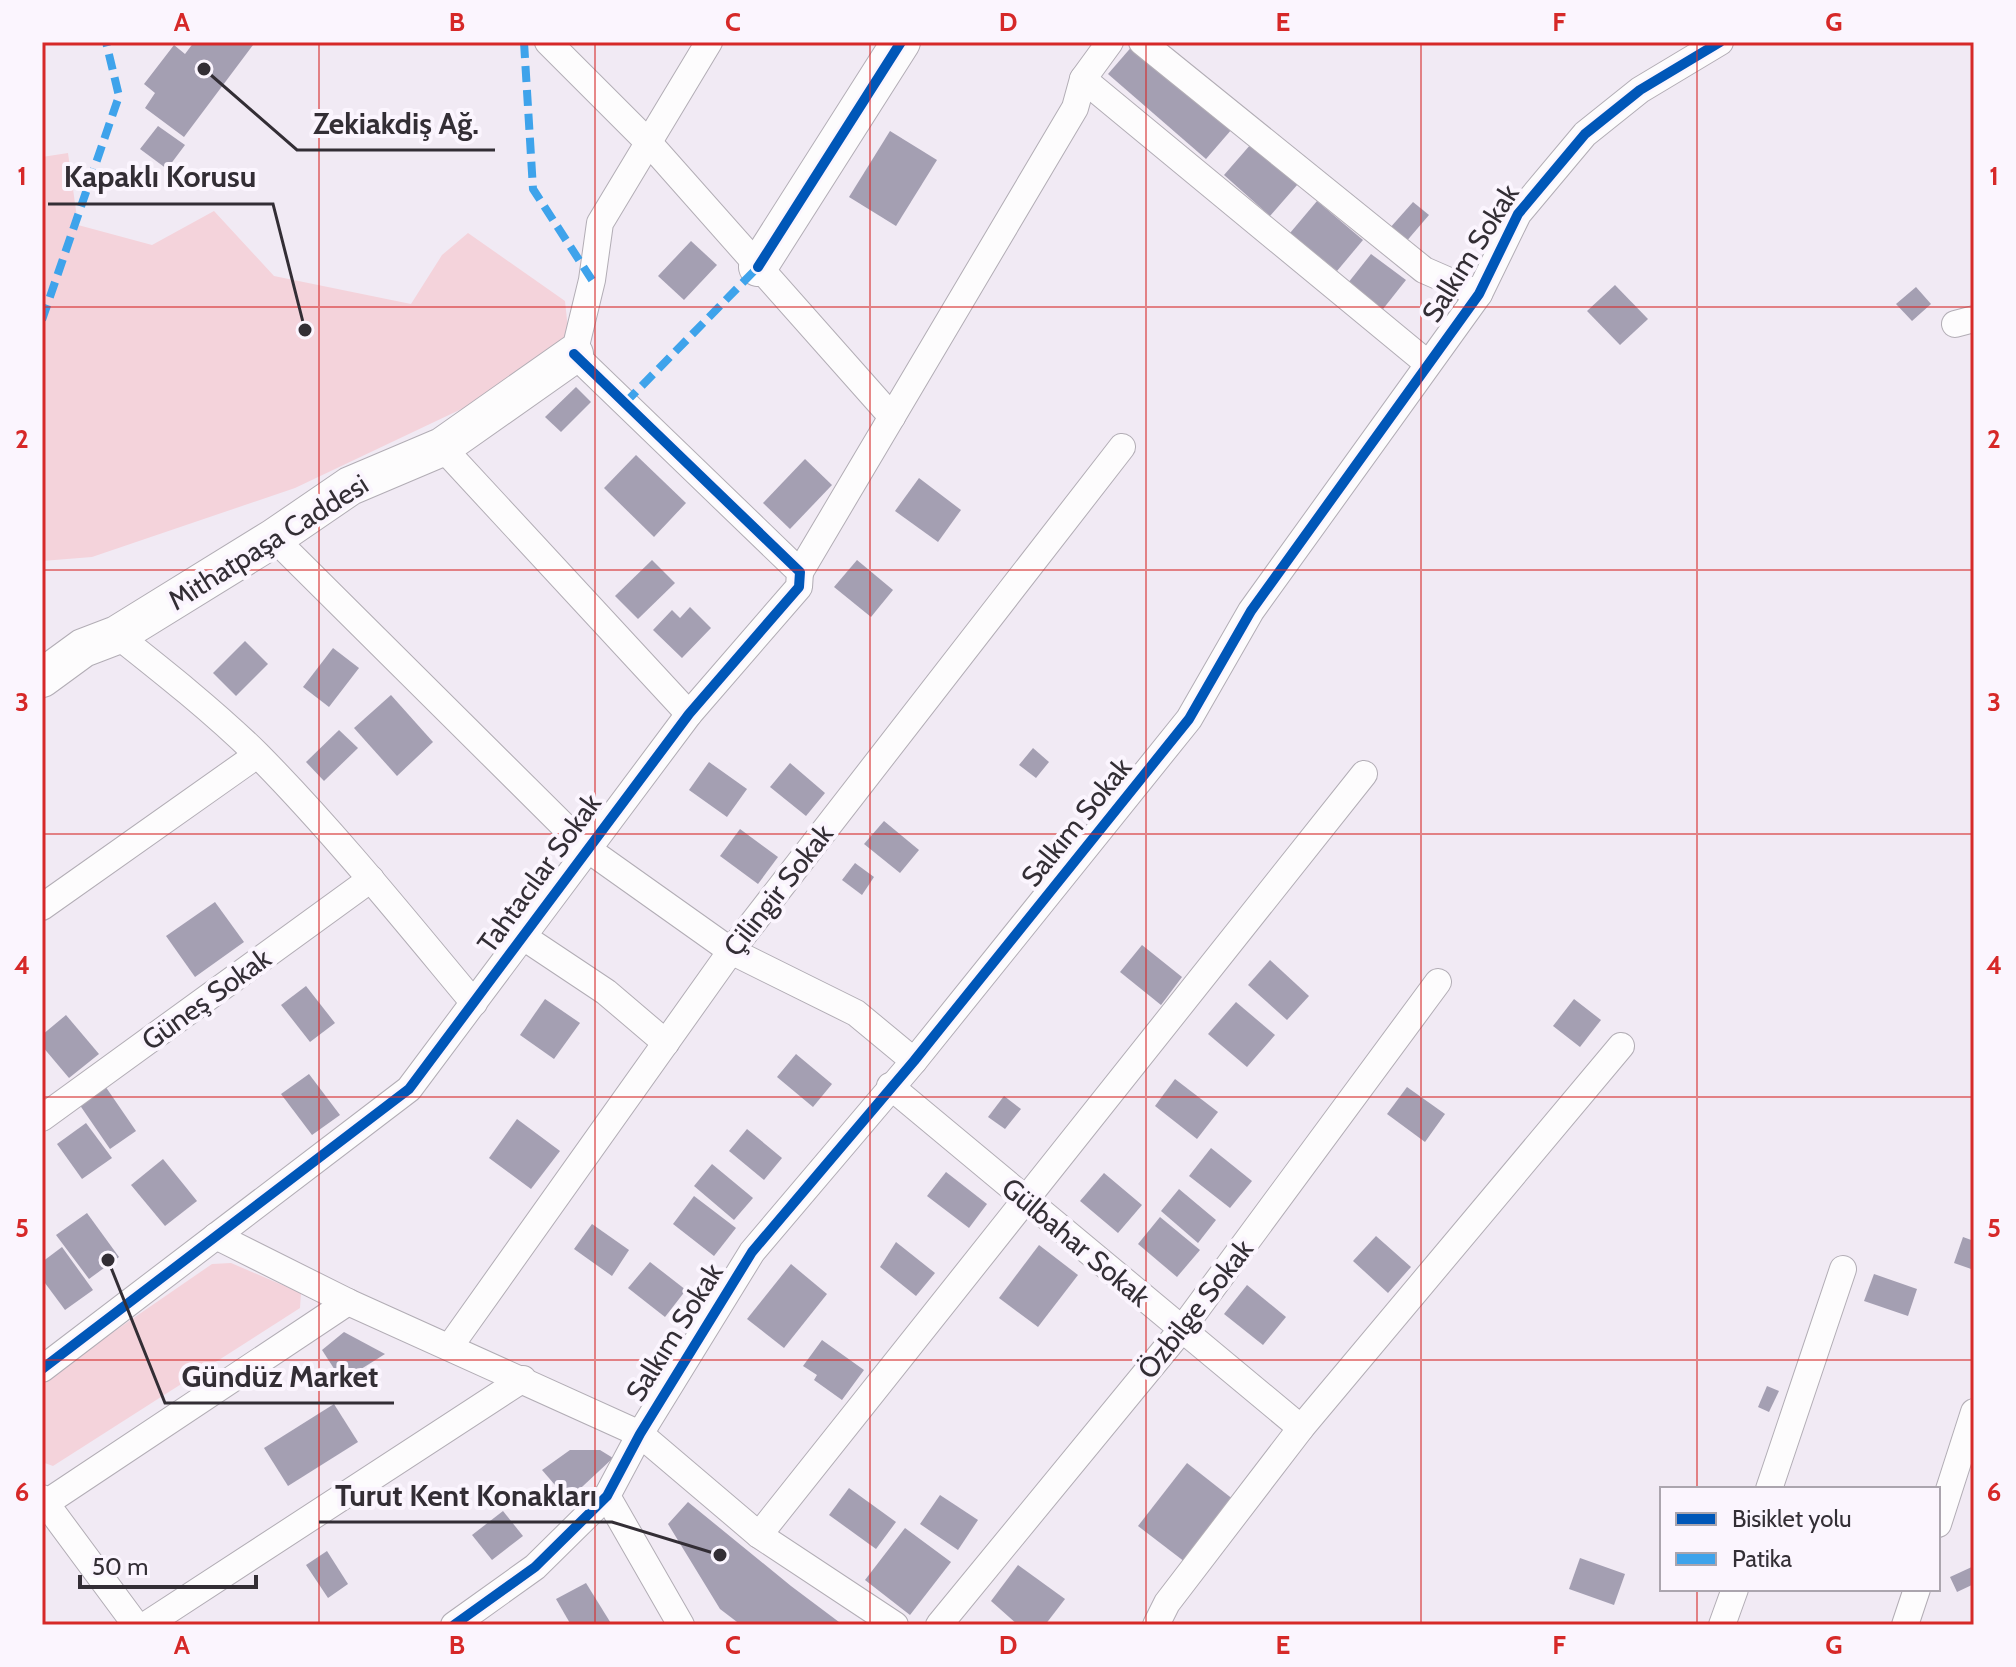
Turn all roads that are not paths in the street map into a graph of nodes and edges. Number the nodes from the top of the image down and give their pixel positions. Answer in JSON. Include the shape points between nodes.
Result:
{"nodes":[{"id":1,"x":548,"y":42,"type":"edge"},
{"id":2,"x":709,"y":42,"type":"edge"},
{"id":3,"x":901,"y":42,"type":"edge"},
{"id":4,"x":1110,"y":42,"type":"edge"},
{"id":5,"x":1142,"y":42,"type":"edge"},
{"id":6,"x":1720,"y":42,"type":"edge"},
{"id":7,"x":1083,"y":79,"type":"junction"},
{"id":8,"x":650,"y":144,"type":"junction"},
{"id":9,"x":758,"y":267,"type":"junction"},
{"id":10,"x":1479,"y":294,"type":"junction"},
{"id":11,"x":574,"y":354,"type":"junction"},
{"id":12,"x":1427,"y":363,"type":"junction"},
{"id":13,"x":892,"y":417,"type":"junction"},
{"id":14,"x":442,"y":447,"type":"junction"},
{"id":15,"x":1122,"y":447,"type":"dead end"},
{"id":16,"x":274,"y":538,"type":"junction"},
{"id":17,"x":800,"y":572,"type":"junction"},
{"id":18,"x":117,"y":635,"type":"junction"},
{"id":19,"x":42,"y":678,"type":"edge"},
{"id":20,"x":689,"y":714,"type":"junction"},
{"id":21,"x":257,"y":755,"type":"junction"},
{"id":22,"x":1364,"y":774,"type":"dead end"},
{"id":23,"x":586,"y":848,"type":"junction"},
{"id":24,"x":371,"y":879,"type":"junction"},
{"id":25,"x":42,"y":907,"type":"edge"},
{"id":26,"x":522,"y":936,"type":"junction"},
{"id":27,"x":731,"y":951,"type":"junction"},
{"id":28,"x":1438,"y":982,"type":"dead end"},
{"id":29,"x":474,"y":1003,"type":"junction"},
{"id":30,"x":666,"y":1043,"type":"junction"},
{"id":31,"x":1621,"y":1046,"type":"dead end"},
{"id":32,"x":914,"y":1061,"type":"junction"},
{"id":33,"x":890,"y":1086,"type":"junction"},
{"id":34,"x":42,"y":1118,"type":"edge"},
{"id":35,"x":1026,"y":1200,"type":"junction"},
{"id":36,"x":216,"y":1236,"type":"junction"},
{"id":37,"x":1843,"y":1269,"type":"dead end"},
{"id":38,"x":348,"y":1302,"type":"junction"},
{"id":39,"x":1182,"y":1329,"type":"junction"},
{"id":40,"x":451,"y":1345,"type":"junction"},
{"id":41,"x":42,"y":1369,"type":"edge"},
{"id":42,"x":523,"y":1379,"type":"junction"},
{"id":43,"x":1974,"y":1412,"type":"edge"},
{"id":44,"x":1301,"y":1428,"type":"junction"},
{"id":45,"x":640,"y":1434,"type":"junction"},
{"id":46,"x":1770,"y":1487,"type":"edge"},
{"id":47,"x":607,"y":1496,"type":"junction"},
{"id":48,"x":44,"y":1500,"type":"edge"},
{"id":49,"x":1940,"y":1518,"type":"edge"},
{"id":50,"x":759,"y":1535,"type":"junction"},
{"id":51,"x":1734,"y":1591,"type":"edge"},
{"id":52,"x":1916,"y":1591,"type":"edge"},
{"id":53,"x":136,"y":1625,"type":"edge"},
{"id":54,"x":146,"y":1625,"type":"edge"},
{"id":55,"x":454,"y":1625,"type":"edge"},
{"id":56,"x":681,"y":1625,"type":"edge"},
{"id":57,"x":895,"y":1625,"type":"edge"},
{"id":58,"x":939,"y":1625,"type":"edge"},
{"id":59,"x":1156,"y":1625,"type":"edge"},
{"id":60,"x":1722,"y":1625,"type":"edge"},
{"id":61,"x":1905,"y":1625,"type":"edge"}],
"edges":[{"from":1,"to":8,"type":"street"},
{"from":2,"to":8,"type":"street"},
{"from":3,"to":9,"type":"street"},
{"from":4,"to":7,"type":"street","name":"Tahtacılar Sokak"},
{"from":5,"to":10,"type":"street","via":[[1424,270]]},
{"from":6,"to":10,"type":"street","name":"Salkım Sokak","via":[[1640,90],[1585,134],[1518,214]]},
{"from":7,"to":12,"type":"street"},
{"from":7,"to":13,"type":"street","name":"Tahtacılar Sokak","via":[[1075,108]]},
{"from":8,"to":9,"type":"street"},
{"from":8,"to":11,"type":"street","via":[[600,223]]},
{"from":9,"to":13,"type":"street"},
{"from":10,"to":12,"type":"street","name":"Salkım Sokak"},
{"from":11,"to":14,"type":"street","name":"Mithatpaşa Caddesi"},
{"from":11,"to":17,"type":"street"},
{"from":12,"to":32,"type":"street","name":"Salkım Sokak","via":[[1251,611],[1189,719]]},
{"from":13,"to":17,"type":"street","name":"Tahtacılar Sokak"},
{"from":14,"to":16,"type":"street","name":"Mithatpaşa Caddesi","via":[[350,486]]},
{"from":14,"to":20,"type":"street"},
{"from":15,"to":27,"type":"street","name":"Çilingir Sokak"},
{"from":16,"to":18,"type":"street","name":"Mithatpaşa Caddesi"},
{"from":16,"to":23,"type":"street"},
{"from":17,"to":20,"type":"street","name":"Tahtacılar Sokak","via":[[799,587]]},
{"from":18,"to":19,"type":"street","name":"Mithatpaşa Caddesi","via":[[83,648]]},
{"from":18,"to":21,"type":"street"},
{"from":20,"to":23,"type":"street","name":"Tahtacılar Sokak"},
{"from":21,"to":24,"type":"street"},
{"from":21,"to":25,"type":"street"},
{"from":22,"to":35,"type":"street"},
{"from":23,"to":26,"type":"street","name":"Tahtacılar Sokak"},
{"from":23,"to":27,"type":"street"},
{"from":24,"to":29,"type":"street"},
{"from":24,"to":34,"type":"street","name":"Güneş Sokak"},
{"from":26,"to":29,"type":"street","name":"Tahtacılar Sokak"},
{"from":26,"to":30,"type":"street","via":[[606,992]]},
{"from":27,"to":30,"type":"street","name":"Çilingir Sokak"},
{"from":27,"to":32,"type":"street","via":[[856,1013]]},
{"from":28,"to":39,"type":"street","name":"Özbilge Sokak"},
{"from":29,"to":36,"type":"street","name":"Tahtacılar Sokak","via":[[409,1089]]},
{"from":30,"to":40,"type":"street","name":"Çilingir Sokak"},
{"from":31,"to":44,"type":"street"},
{"from":32,"to":33,"type":"street","name":"Salkım Sokak"},
{"from":33,"to":35,"type":"street","name":"Gülbahar Sokak"},
{"from":33,"to":45,"type":"street","name":"Salkım Sokak","via":[[752,1252]]},
{"from":35,"to":39,"type":"street","name":"Gülbahar Sokak"},
{"from":35,"to":50,"type":"street"},
{"from":36,"to":38,"type":"street"},
{"from":36,"to":41,"type":"street","name":"Tahtacılar Sokak"},
{"from":37,"to":46,"type":"street"},
{"from":38,"to":40,"type":"street"},
{"from":38,"to":48,"type":"street"},
{"from":39,"to":44,"type":"street","name":"Gülbahar Sokak"},
{"from":39,"to":58,"type":"street","name":"Özbilge Sokak"},
{"from":40,"to":42,"type":"street"},
{"from":42,"to":45,"type":"street"},
{"from":42,"to":54,"type":"street"},
{"from":43,"to":49,"type":"street"},
{"from":44,"to":59,"type":"street","via":[[1167,1603]]},
{"from":45,"to":47,"type":"street","name":"Salkım Sokak"},
{"from":45,"to":50,"type":"street"},
{"from":47,"to":55,"type":"street","name":"Salkım Sokak","via":[[535,1567]]},
{"from":47,"to":56,"type":"street"},
{"from":48,"to":53,"type":"street"},
{"from":50,"to":57,"type":"street"},
{"from":51,"to":60,"type":"street"},
{"from":52,"to":61,"type":"street"}]}
